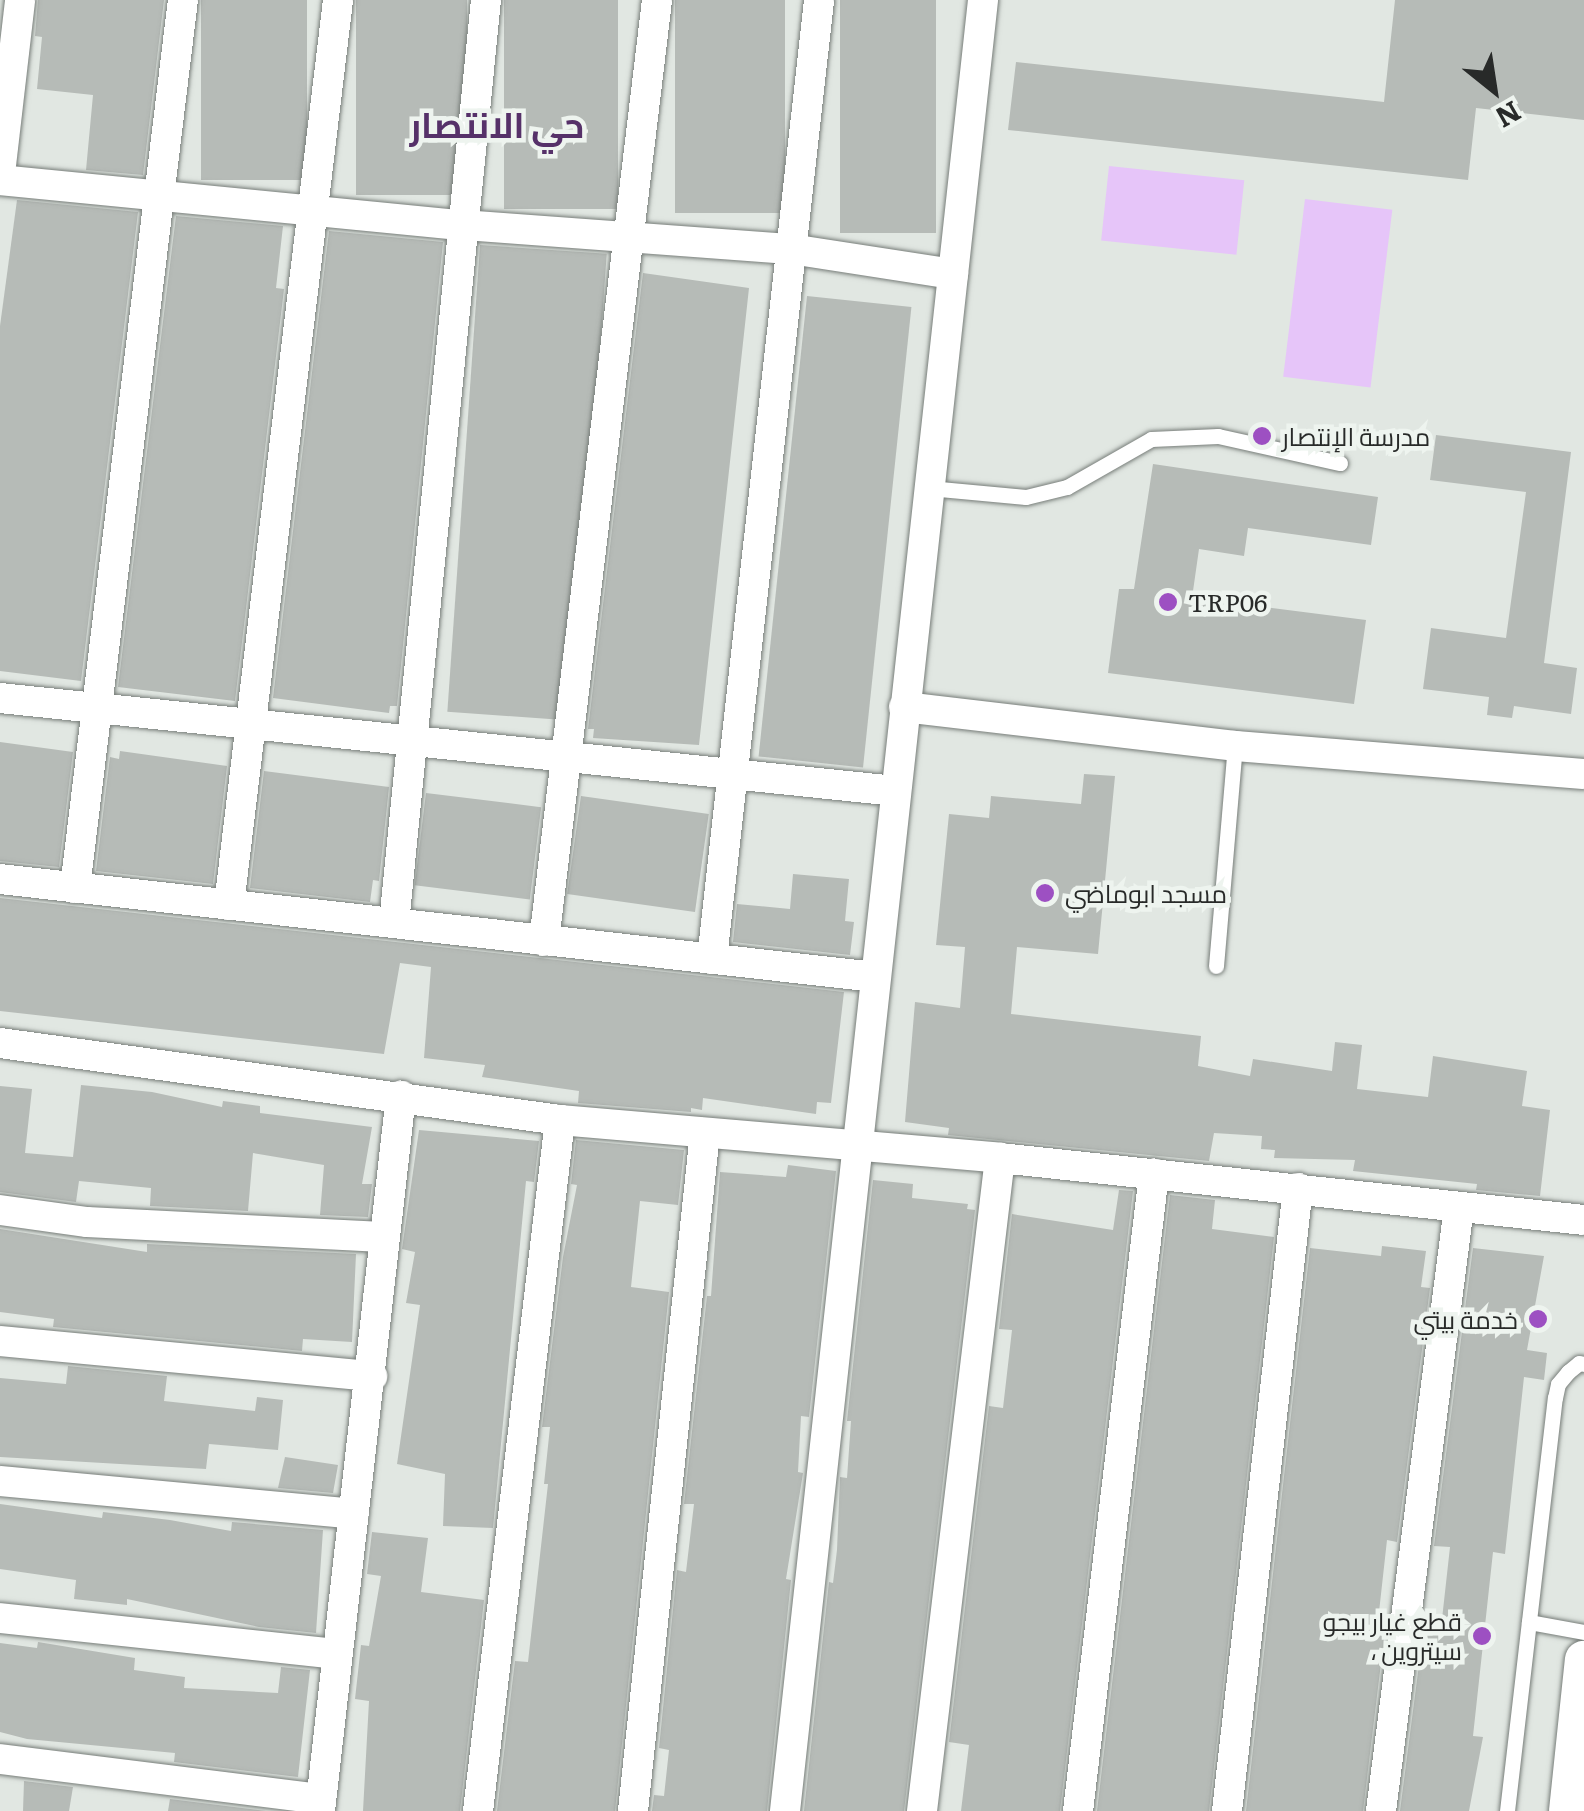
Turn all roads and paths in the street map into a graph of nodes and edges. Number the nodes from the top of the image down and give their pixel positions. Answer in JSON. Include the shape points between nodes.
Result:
{"nodes":[{"id":1,"x":20,"y":0,"type":"edge"},
{"id":2,"x":183,"y":0,"type":"edge"},
{"id":3,"x":338,"y":0,"type":"edge"},
{"id":4,"x":486,"y":0,"type":"edge"},
{"id":5,"x":657,"y":0,"type":"edge"},
{"id":6,"x":819,"y":0,"type":"edge"},
{"id":7,"x":983,"y":0,"type":"edge"},
{"id":8,"x":6,"y":57,"type":"edge"},
{"id":9,"x":0,"y":177,"type":"edge"},
{"id":10,"x":159,"y":196,"type":"junction"},
{"id":11,"x":312,"y":209,"type":"junction"},
{"id":12,"x":464,"y":225,"type":"junction"},
{"id":13,"x":629,"y":235,"type":"junction"},
{"id":14,"x":791,"y":249,"type":"junction"},
{"id":15,"x":952,"y":274,"type":"junction"},
{"id":16,"x":1340,"y":463,"type":"dead end"},
{"id":17,"x":928,"y":488,"type":"junction"},
{"id":18,"x":0,"y":698,"type":"edge"},
{"id":19,"x":904,"y":707,"type":"junction"},
{"id":20,"x":97,"y":708,"type":"junction"},
{"id":21,"x":250,"y":724,"type":"junction"},
{"id":22,"x":412,"y":741,"type":"junction"},
{"id":23,"x":1235,"y":746,"type":"junction"},
{"id":24,"x":566,"y":757,"type":"junction"},
{"id":25,"x":733,"y":774,"type":"junction"},
{"id":26,"x":1584,"y":774,"type":"edge"},
{"id":27,"x":896,"y":791,"type":"junction"},
{"id":28,"x":0,"y":880,"type":"edge"},
{"id":29,"x":75,"y":888,"type":"junction"},
{"id":30,"x":229,"y":905,"type":"junction"},
{"id":31,"x":394,"y":923,"type":"junction"},
{"id":32,"x":544,"y":940,"type":"junction"},
{"id":33,"x":712,"y":960,"type":"junction"},
{"id":34,"x":1216,"y":966,"type":"dead end"},
{"id":35,"x":875,"y":978,"type":"junction"},
{"id":36,"x":0,"y":1043,"type":"edge"},
{"id":37,"x":401,"y":1096,"type":"junction"},
{"id":38,"x":560,"y":1120,"type":"junction"},
{"id":39,"x":704,"y":1133,"type":"junction"},
{"id":40,"x":855,"y":1147,"type":"junction"},
{"id":41,"x":1000,"y":1158,"type":"junction"},
{"id":42,"x":1154,"y":1174,"type":"junction"},
{"id":43,"x":1298,"y":1188,"type":"junction"},
{"id":44,"x":1459,"y":1207,"type":"junction"},
{"id":45,"x":0,"y":1210,"type":"edge"},
{"id":46,"x":1584,"y":1220,"type":"edge"},
{"id":47,"x":383,"y":1237,"type":"junction"},
{"id":48,"x":0,"y":1340,"type":"edge"},
{"id":49,"x":1584,"y":1364,"type":"edge"},
{"id":50,"x":372,"y":1376,"type":"junction"},
{"id":51,"x":0,"y":1481,"type":"edge"},
{"id":52,"x":353,"y":1514,"type":"junction"},
{"id":53,"x":0,"y":1618,"type":"edge"},
{"id":54,"x":1529,"y":1622,"type":"junction"},
{"id":55,"x":1584,"y":1632,"type":"edge"},
{"id":56,"x":338,"y":1654,"type":"junction"},
{"id":57,"x":1584,"y":1660,"type":"edge"},
{"id":58,"x":0,"y":1759,"type":"edge"},
{"id":59,"x":321,"y":1805,"type":"edge"},
{"id":60,"x":478,"y":1811,"type":"edge"},
{"id":61,"x":633,"y":1811,"type":"edge"},
{"id":62,"x":785,"y":1811,"type":"edge"},
{"id":63,"x":922,"y":1811,"type":"edge"},
{"id":64,"x":1078,"y":1811,"type":"edge"},
{"id":65,"x":1227,"y":1811,"type":"edge"},
{"id":66,"x":1380,"y":1811,"type":"edge"},
{"id":67,"x":1507,"y":1811,"type":"edge"},
{"id":68,"x":1568,"y":1811,"type":"edge"}],
"edges":[{"from":1,"to":8,"type":"street"},
{"from":2,"to":10,"type":"street"},
{"from":3,"to":11,"type":"street"},
{"from":4,"to":12,"type":"street"},
{"from":5,"to":13,"type":"street"},
{"from":6,"to":14,"type":"street"},
{"from":7,"to":15,"type":"street"},
{"from":8,"to":9,"type":"street"},
{"from":9,"to":10,"type":"street"},
{"from":10,"to":11,"type":"street"},
{"from":10,"to":20,"type":"street"},
{"from":11,"to":12,"type":"street"},
{"from":11,"to":21,"type":"street"},
{"from":12,"to":13,"type":"street"},
{"from":12,"to":22,"type":"street"},
{"from":13,"to":14,"type":"street"},
{"from":13,"to":24,"type":"street"},
{"from":14,"to":15,"type":"street"},
{"from":14,"to":25,"type":"street"},
{"from":15,"to":17,"type":"street"},
{"from":16,"to":17,"type":"lane","via":[[1218,436],[1151,439],[1067,487],[1026,497]]},
{"from":17,"to":19,"type":"street"},
{"from":18,"to":20,"type":"street"},
{"from":19,"to":23,"type":"street"},
{"from":19,"to":27,"type":"street"},
{"from":20,"to":21,"type":"street"},
{"from":20,"to":29,"type":"street"},
{"from":21,"to":22,"type":"street"},
{"from":21,"to":30,"type":"street"},
{"from":22,"to":24,"type":"street"},
{"from":22,"to":31,"type":"street"},
{"from":23,"to":26,"type":"street"},
{"from":23,"to":34,"type":"lane"},
{"from":24,"to":25,"type":"street"},
{"from":24,"to":32,"type":"street"},
{"from":25,"to":27,"type":"street"},
{"from":25,"to":33,"type":"street"},
{"from":27,"to":35,"type":"street"},
{"from":28,"to":29,"type":"street"},
{"from":29,"to":30,"type":"street"},
{"from":30,"to":31,"type":"street"},
{"from":31,"to":32,"type":"street"},
{"from":32,"to":33,"type":"street"},
{"from":33,"to":35,"type":"street"},
{"from":35,"to":40,"type":"street"},
{"from":36,"to":37,"type":"street"},
{"from":37,"to":38,"type":"street"},
{"from":37,"to":47,"type":"street"},
{"from":38,"to":39,"type":"street"},
{"from":38,"to":60,"type":"street"},
{"from":39,"to":40,"type":"street"},
{"from":39,"to":61,"type":"street"},
{"from":40,"to":41,"type":"street"},
{"from":40,"to":62,"type":"street"},
{"from":41,"to":42,"type":"street"},
{"from":41,"to":63,"type":"street"},
{"from":42,"to":43,"type":"street"},
{"from":42,"to":64,"type":"street"},
{"from":43,"to":44,"type":"street"},
{"from":43,"to":65,"type":"street"},
{"from":44,"to":46,"type":"street"},
{"from":44,"to":66,"type":"street"},
{"from":45,"to":47,"type":"street","via":[[87,1222]]},
{"from":47,"to":50,"type":"street"},
{"from":48,"to":50,"type":"street"},
{"from":49,"to":54,"type":"lane","via":[[1558,1384]]},
{"from":50,"to":52,"type":"street"},
{"from":51,"to":52,"type":"street"},
{"from":52,"to":56,"type":"street"},
{"from":53,"to":56,"type":"street"},
{"from":54,"to":55,"type":"lane"},
{"from":54,"to":67,"type":"lane"},
{"from":56,"to":59,"type":"street"},
{"from":57,"to":68,"type":"street"},
{"from":58,"to":59,"type":"street"}]}
